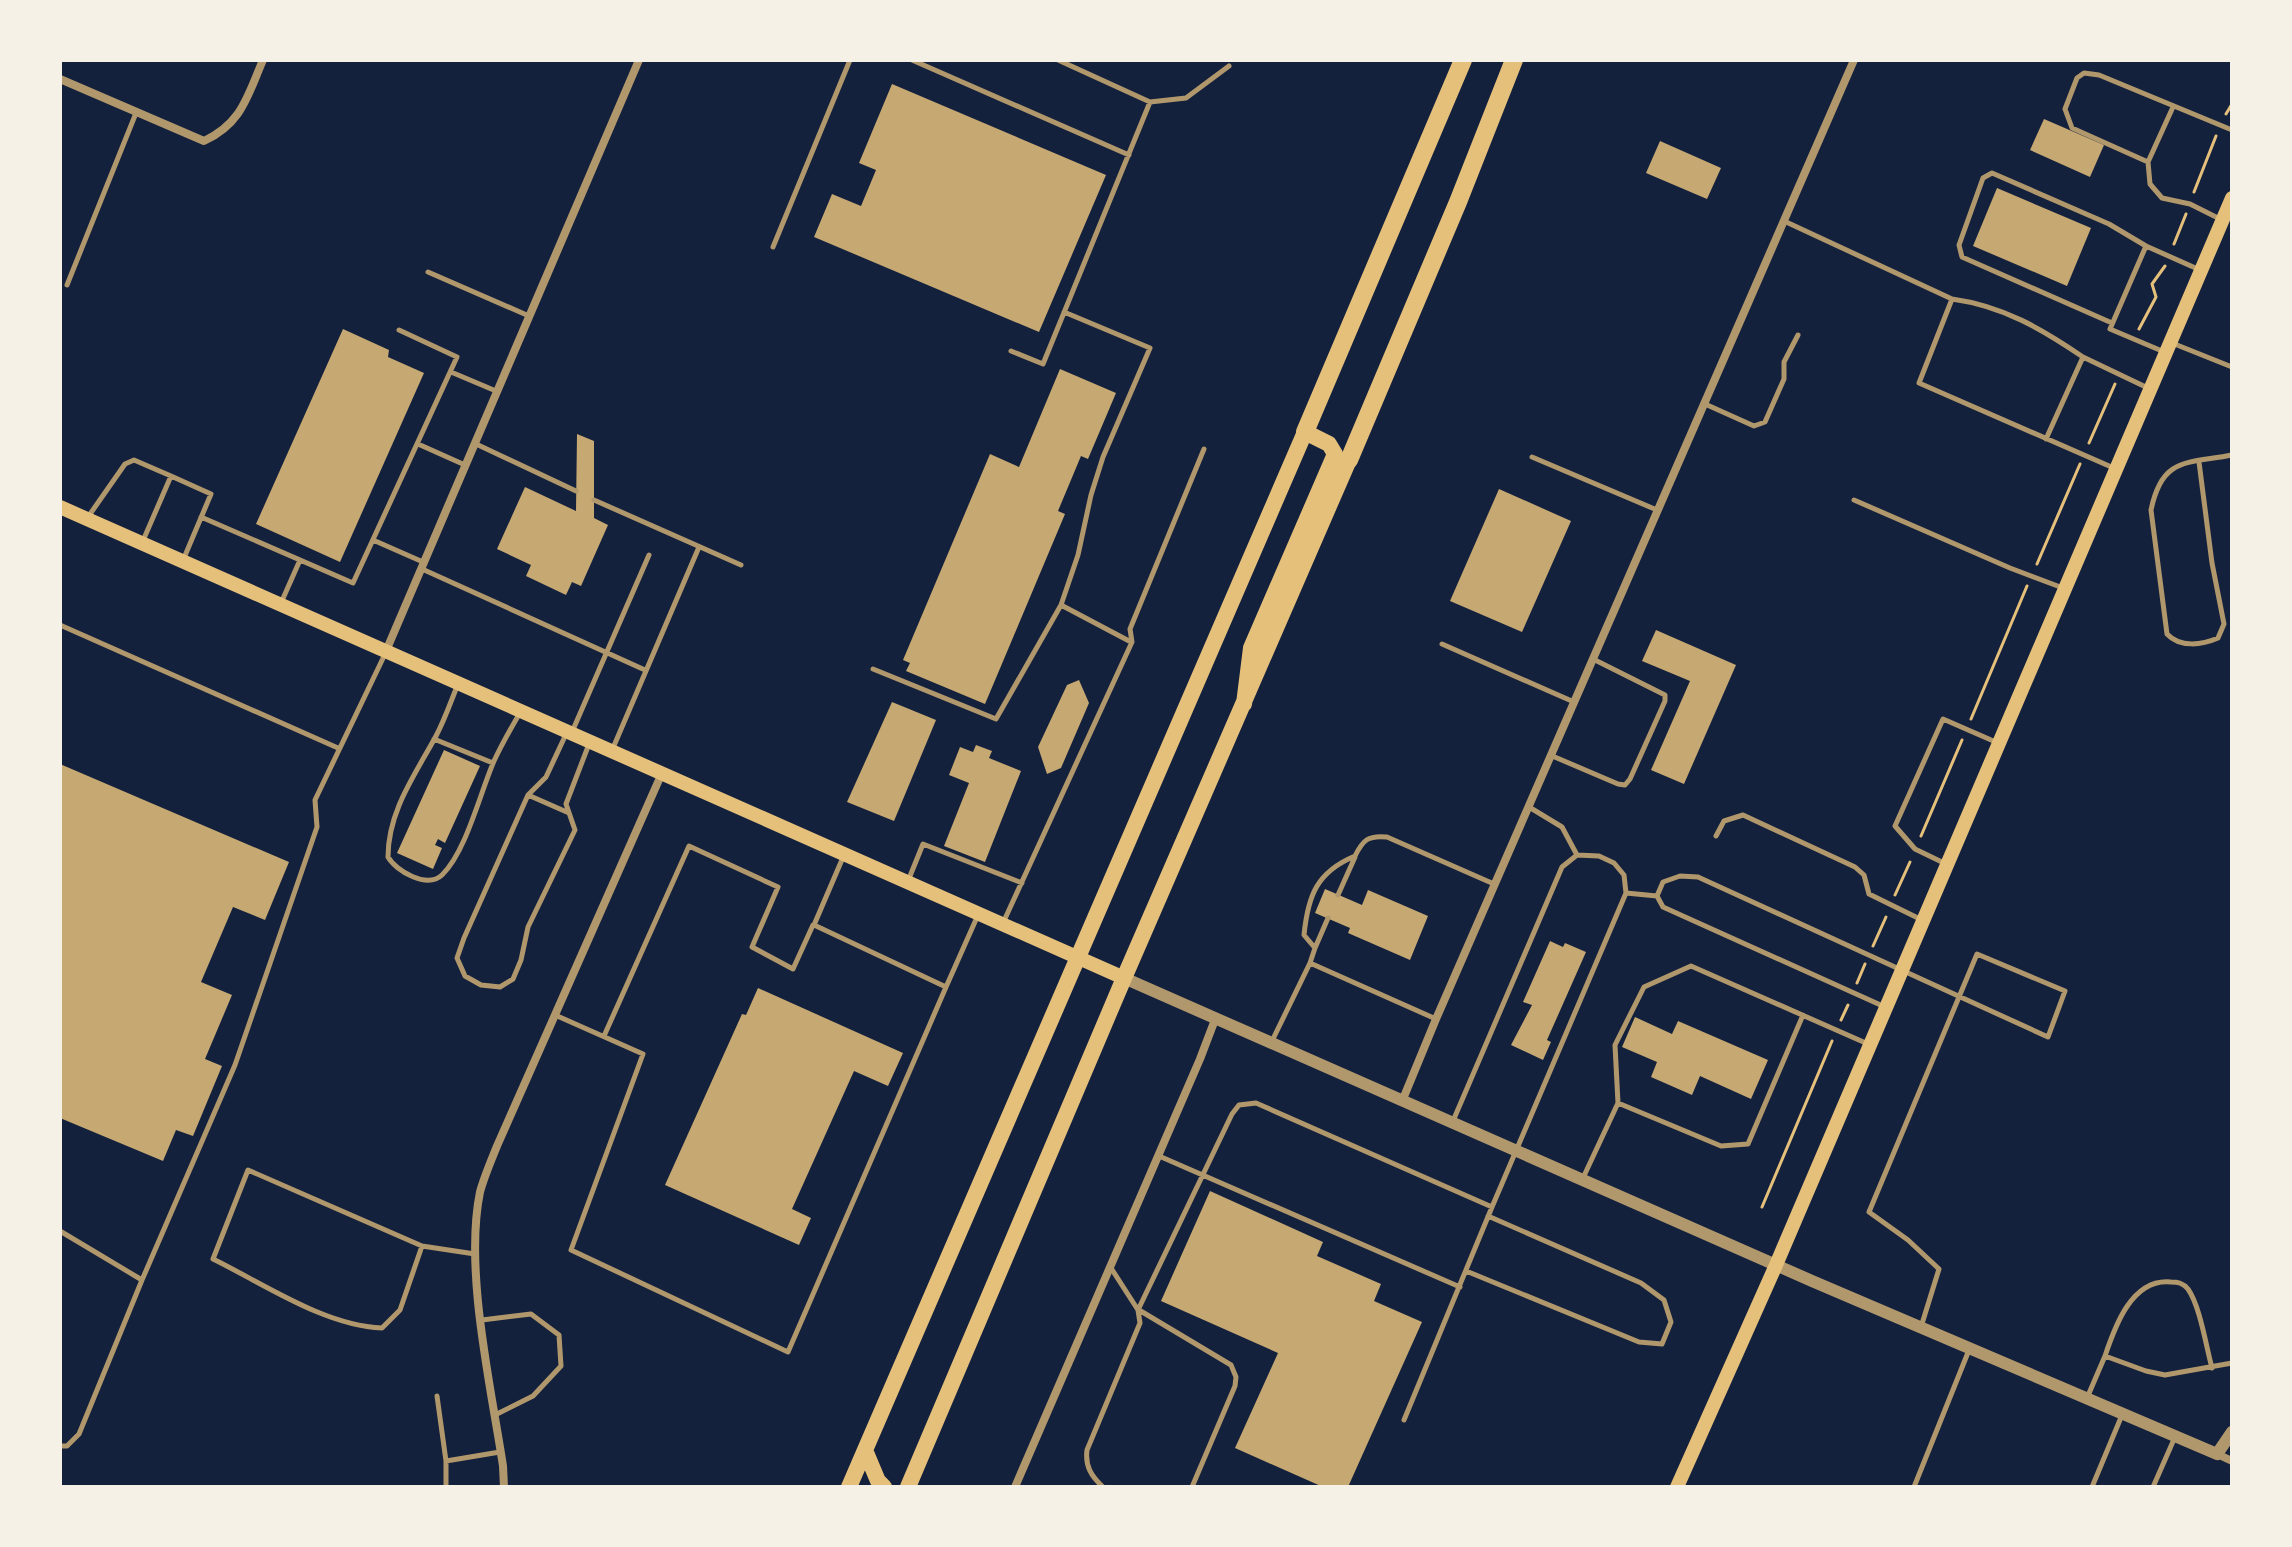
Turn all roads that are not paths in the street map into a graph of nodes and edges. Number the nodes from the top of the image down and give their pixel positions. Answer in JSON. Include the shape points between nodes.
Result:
{"nodes":[{"id":1,"x":263,"y":60,"type":"edge"},
{"id":2,"x":639,"y":60,"type":"edge"},
{"id":3,"x":850,"y":60,"type":"edge"},
{"id":4,"x":912,"y":60,"type":"edge"},
{"id":5,"x":1058,"y":60,"type":"edge"},
{"id":6,"x":1462,"y":60,"type":"edge"},
{"id":7,"x":1514,"y":60,"type":"edge"},
{"id":8,"x":1850,"y":62,"type":"edge"},
{"id":9,"x":1229,"y":66,"type":"dead end"},
{"id":10,"x":60,"y":79,"type":"edge"},
{"id":11,"x":1150,"y":102,"type":"junction"},
{"id":12,"x":2173,"y":107,"type":"junction"},
{"id":13,"x":136,"y":113,"type":"junction"},
{"id":14,"x":2232,"y":130,"type":"edge"},
{"id":15,"x":1129,"y":155,"type":"junction"},
{"id":16,"x":2148,"y":162,"type":"junction"},
{"id":17,"x":2232,"y":198,"type":"edge"},
{"id":18,"x":2223,"y":220,"type":"junction"},
{"id":19,"x":1784,"y":221,"type":"junction"},
{"id":20,"x":2146,"y":246,"type":"junction"},
{"id":21,"x":773,"y":247,"type":"dead end"},
{"id":22,"x":2202,"y":270,"type":"junction"},
{"id":23,"x":428,"y":272,"type":"dead end"},
{"id":24,"x":67,"y":285,"type":"dead end"},
{"id":25,"x":1952,"y":299,"type":"junction"},
{"id":26,"x":1064,"y":312,"type":"junction"},
{"id":27,"x":530,"y":316,"type":"junction"},
{"id":28,"x":2112,"y":323,"type":"junction"},
{"id":29,"x":399,"y":330,"type":"dead end"},
{"id":30,"x":1798,"y":335,"type":"dead end"},
{"id":31,"x":2169,"y":348,"type":"junction"},
{"id":32,"x":1011,"y":351,"type":"dead end"},
{"id":33,"x":2083,"y":357,"type":"junction"},
{"id":34,"x":2232,"y":367,"type":"edge"},
{"id":35,"x":451,"y":372,"type":"junction"},
{"id":36,"x":2151,"y":389,"type":"junction"},
{"id":37,"x":497,"y":392,"type":"junction"},
{"id":38,"x":1704,"y":403,"type":"junction"},
{"id":39,"x":1305,"y":432,"type":"junction"},
{"id":40,"x":2046,"y":439,"type":"junction"},
{"id":41,"x":418,"y":444,"type":"junction"},
{"id":42,"x":475,"y":444,"type":"junction"},
{"id":43,"x":1204,"y":449,"type":"dead end"},
{"id":44,"x":2232,"y":455,"type":"edge"},
{"id":45,"x":1532,"y":457,"type":"dead end"},
{"id":46,"x":1349,"y":460,"type":"joint"},
{"id":47,"x":2199,"y":462,"type":"junction"},
{"id":48,"x":466,"y":465,"type":"junction"},
{"id":49,"x":2117,"y":470,"type":"junction"},
{"id":50,"x":171,"y":476,"type":"junction"},
{"id":51,"x":576,"y":491,"type":"dead end"},
{"id":52,"x":594,"y":500,"type":"dead end"},
{"id":53,"x":1854,"y":500,"type":"dead end"},
{"id":54,"x":60,"y":507,"type":"edge"},
{"id":55,"x":1657,"y":510,"type":"junction"},
{"id":56,"x":201,"y":517,"type":"junction"},
{"id":57,"x":87,"y":519,"type":"junction"},
{"id":58,"x":373,"y":540,"type":"junction"},
{"id":59,"x":142,"y":543,"type":"junction"},
{"id":60,"x":699,"y":547,"type":"junction"},
{"id":61,"x":649,"y":555,"type":"dead end"},
{"id":62,"x":300,"y":560,"type":"junction"},
{"id":63,"x":182,"y":561,"type":"junction"},
{"id":64,"x":741,"y":565,"type":"dead end"},
{"id":65,"x":423,"y":566,"type":"junction"},
{"id":66,"x":2066,"y":589,"type":"junction"},
{"id":67,"x":281,"y":605,"type":"junction"},
{"id":68,"x":1061,"y":605,"type":"junction"},
{"id":69,"x":60,"y":625,"type":"edge"},
{"id":70,"x":1132,"y":642,"type":"junction"},
{"id":71,"x":1442,"y":644,"type":"dead end"},
{"id":72,"x":386,"y":651,"type":"junction"},
{"id":73,"x":607,"y":653,"type":"junction"},
{"id":74,"x":1592,"y":659,"type":"junction"},
{"id":75,"x":873,"y":669,"type":"dead end"},
{"id":76,"x":645,"y":670,"type":"junction"},
{"id":77,"x":458,"y":683,"type":"junction"},
{"id":78,"x":1574,"y":702,"type":"junction"},
{"id":79,"x":1244,"y":704,"type":"junction"},
{"id":80,"x":521,"y":711,"type":"junction"},
{"id":81,"x":569,"y":732,"type":"junction"},
{"id":82,"x":434,"y":739,"type":"junction"},
{"id":83,"x":590,"y":741,"type":"junction"},
{"id":84,"x":1999,"y":743,"type":"junction"},
{"id":85,"x":338,"y":748,"type":"junction"},
{"id":86,"x":611,"y":751,"type":"junction"},
{"id":87,"x":1550,"y":755,"type":"junction"},
{"id":88,"x":493,"y":763,"type":"junction"},
{"id":89,"x":662,"y":773,"type":"junction"},
{"id":90,"x":528,"y":795,"type":"junction"},
{"id":91,"x":1528,"y":806,"type":"junction"},
{"id":92,"x":569,"y":813,"type":"junction"},
{"id":93,"x":1716,"y":836,"type":"dead end"},
{"id":94,"x":844,"y":854,"type":"junction"},
{"id":95,"x":1577,"y":855,"type":"junction"},
{"id":96,"x":1355,"y":856,"type":"junction"},
{"id":97,"x":1947,"y":864,"type":"junction"},
{"id":98,"x":908,"y":882,"type":"junction"},
{"id":99,"x":1022,"y":883,"type":"junction"},
{"id":100,"x":1494,"y":884,"type":"junction"},
{"id":101,"x":1626,"y":893,"type":"junction"},
{"id":102,"x":1338,"y":895,"type":"dead end"},
{"id":103,"x":1657,"y":896,"type":"junction"},
{"id":104,"x":979,"y":914,"type":"junction"},
{"id":105,"x":1328,"y":918,"type":"dead end"},
{"id":106,"x":1923,"y":920,"type":"junction"},
{"id":107,"x":1003,"y":924,"type":"junction"},
{"id":108,"x":814,"y":925,"type":"junction"},
{"id":109,"x":1315,"y":948,"type":"junction"},
{"id":110,"x":1076,"y":957,"type":"junction"},
{"id":111,"x":1310,"y":963,"type":"junction"},
{"id":112,"x":1902,"y":969,"type":"junction"},
{"id":113,"x":1124,"y":978,"type":"junction"},
{"id":114,"x":946,"y":987,"type":"junction"},
{"id":115,"x":1960,"y":997,"type":"junction"},
{"id":116,"x":1886,"y":1007,"type":"junction"},
{"id":117,"x":555,"y":1015,"type":"junction"},
{"id":118,"x":1803,"y":1015,"type":"junction"},
{"id":119,"x":1216,"y":1017,"type":"junction"},
{"id":120,"x":1436,"y":1019,"type":"junction"},
{"id":121,"x":604,"y":1036,"type":"junction"},
{"id":122,"x":1272,"y":1042,"type":"junction"},
{"id":123,"x":1869,"y":1045,"type":"junction"},
{"id":124,"x":1403,"y":1099,"type":"junction"},
{"id":125,"x":1618,"y":1103,"type":"junction"},
{"id":126,"x":1453,"y":1121,"type":"junction"},
{"id":127,"x":1515,"y":1149,"type":"junction"},
{"id":128,"x":1159,"y":1156,"type":"junction"},
{"id":129,"x":1201,"y":1174,"type":"junction"},
{"id":130,"x":1583,"y":1179,"type":"junction"},
{"id":131,"x":1492,"y":1207,"type":"junction"},
{"id":132,"x":1488,"y":1216,"type":"junction"},
{"id":133,"x":60,"y":1231,"type":"edge"},
{"id":134,"x":422,"y":1246,"type":"junction"},
{"id":135,"x":476,"y":1255,"type":"junction"},
{"id":136,"x":1776,"y":1265,"type":"junction"},
{"id":137,"x":1111,"y":1267,"type":"junction"},
{"id":138,"x":1466,"y":1271,"type":"junction"},
{"id":139,"x":142,"y":1280,"type":"junction"},
{"id":140,"x":1460,"y":1287,"type":"junction"},
{"id":141,"x":1138,"y":1310,"type":"junction"},
{"id":142,"x":482,"y":1320,"type":"junction"},
{"id":143,"x":1921,"y":1328,"type":"junction"},
{"id":144,"x":1970,"y":1349,"type":"junction"},
{"id":145,"x":2105,"y":1356,"type":"junction"},
{"id":146,"x":2232,"y":1363,"type":"edge"},
{"id":147,"x":2212,"y":1368,"type":"junction"},
{"id":148,"x":437,"y":1396,"type":"dead end"},
{"id":149,"x":2086,"y":1399,"type":"junction"},
{"id":150,"x":2122,"y":1414,"type":"junction"},
{"id":151,"x":495,"y":1415,"type":"junction"},
{"id":152,"x":1404,"y":1420,"type":"dead end"},
{"id":153,"x":2232,"y":1432,"type":"edge"},
{"id":154,"x":2175,"y":1436,"type":"junction"},
{"id":155,"x":60,"y":1446,"type":"edge"},
{"id":156,"x":865,"y":1450,"type":"junction"},
{"id":157,"x":501,"y":1452,"type":"junction"},
{"id":158,"x":2217,"y":1454,"type":"junction"},
{"id":159,"x":446,"y":1461,"type":"junction"},
{"id":160,"x":2232,"y":1461,"type":"edge"},
{"id":161,"x":446,"y":1487,"type":"edge"},
{"id":162,"x":504,"y":1487,"type":"edge"},
{"id":163,"x":849,"y":1487,"type":"edge"},
{"id":164,"x":884,"y":1487,"type":"edge"},
{"id":165,"x":908,"y":1487,"type":"edge"},
{"id":166,"x":1015,"y":1487,"type":"edge"},
{"id":167,"x":1103,"y":1487,"type":"edge"},
{"id":168,"x":1192,"y":1487,"type":"edge"},
{"id":169,"x":1677,"y":1487,"type":"edge"},
{"id":170,"x":1914,"y":1487,"type":"edge"},
{"id":171,"x":2092,"y":1487,"type":"edge"},
{"id":172,"x":2153,"y":1487,"type":"edge"}],
"edges":[{"from":1,"to":13,"type":"street","via":[[240,112],[223,132],[204,141]]},
{"from":2,"to":27,"type":"street"},
{"from":3,"to":21,"type":"lane"},
{"from":4,"to":15,"type":"lane"},
{"from":5,"to":11,"type":"lane"},
{"from":6,"to":39,"type":"highway"},
{"from":7,"to":46,"type":"highway"},
{"from":8,"to":19,"type":"street"},
{"from":9,"to":11,"type":"lane","via":[[1186,98]]},
{"from":10,"to":13,"type":"street"},
{"from":11,"to":15,"type":"lane"},
{"from":12,"to":14,"type":"lane"},
{"from":12,"to":16,"type":"lane"},
{"from":12,"to":16,"type":"lane","via":[[2099,75],[2084,73],[2070,91],[2065,109],[2072,128]]},
{"from":13,"to":24,"type":"lane"},
{"from":15,"to":26,"type":"lane"},
{"from":16,"to":18,"type":"lane","via":[[2150,184],[2162,198]]},
{"from":17,"to":18,"type":"main road"},
{"from":18,"to":22,"type":"main road"},
{"from":19,"to":25,"type":"lane"},
{"from":19,"to":38,"type":"street"},
{"from":20,"to":22,"type":"lane"},
{"from":20,"to":28,"type":"lane"},
{"from":20,"to":28,"type":"lane","via":[[2109,224],[1992,173],[1983,178],[1959,245],[1962,257]]},
{"from":22,"to":31,"type":"main road"},
{"from":23,"to":27,"type":"lane"},
{"from":25,"to":33,"type":"lane","via":[[1993,307],[2029,322]]},
{"from":25,"to":40,"type":"lane","via":[[1919,383]]},
{"from":26,"to":32,"type":"lane","via":[[1043,364]]},
{"from":26,"to":68,"type":"lane","via":[[1150,348],[1103,457]]},
{"from":27,"to":37,"type":"street"},
{"from":28,"to":31,"type":"lane","via":[[2110,329],[2134,340]]},
{"from":29,"to":35,"type":"lane","via":[[457,357]]},
{"from":30,"to":38,"type":"lane","via":[[1765,422],[1754,426]]},
{"from":31,"to":34,"type":"lane"},
{"from":31,"to":36,"type":"main road"},
{"from":33,"to":36,"type":"lane"},
{"from":33,"to":40,"type":"lane"},
{"from":35,"to":37,"type":"lane"},
{"from":35,"to":41,"type":"lane"},
{"from":36,"to":49,"type":"main road"},
{"from":37,"to":42,"type":"street"},
{"from":38,"to":55,"type":"street"},
{"from":39,"to":79,"type":"highway","via":[[1329,444],[1335,454],[1251,648]]},
{"from":39,"to":110,"type":"highway"},
{"from":40,"to":49,"type":"lane"},
{"from":41,"to":48,"type":"lane"},
{"from":41,"to":58,"type":"lane"},
{"from":42,"to":48,"type":"street"},
{"from":42,"to":51,"type":"lane"},
{"from":43,"to":70,"type":"lane","via":[[1130,629]]},
{"from":44,"to":47,"type":"lane"},
{"from":45,"to":55,"type":"lane"},
{"from":46,"to":79,"type":"highway"},
{"from":47,"to":47,"type":"lane","via":[[2167,471],[2151,510],[2167,634],[2180,644],[2207,643],[2218,638],[2224,624]]},
{"from":48,"to":65,"type":"street"},
{"from":49,"to":66,"type":"main road"},
{"from":50,"to":56,"type":"lane","via":[[211,494]]},
{"from":50,"to":57,"type":"lane","via":[[134,460],[125,464]]},
{"from":50,"to":59,"type":"lane"},
{"from":52,"to":60,"type":"lane"},
{"from":53,"to":66,"type":"lane"},
{"from":54,"to":57,"type":"main road"},
{"from":55,"to":74,"type":"street"},
{"from":56,"to":62,"type":"lane"},
{"from":56,"to":63,"type":"lane"},
{"from":57,"to":59,"type":"main road"},
{"from":58,"to":62,"type":"lane","via":[[353,583]]},
{"from":58,"to":65,"type":"lane"},
{"from":59,"to":63,"type":"main road"},
{"from":60,"to":64,"type":"lane"},
{"from":60,"to":76,"type":"lane"},
{"from":61,"to":73,"type":"lane"},
{"from":62,"to":67,"type":"lane"},
{"from":63,"to":67,"type":"main road"},
{"from":65,"to":72,"type":"street"},
{"from":65,"to":73,"type":"lane"},
{"from":66,"to":84,"type":"main road"},
{"from":67,"to":72,"type":"main road"},
{"from":68,"to":70,"type":"lane"},
{"from":68,"to":75,"type":"lane","via":[[996,719]]},
{"from":69,"to":85,"type":"lane"},
{"from":70,"to":99,"type":"lane"},
{"from":71,"to":78,"type":"lane"},
{"from":72,"to":77,"type":"main road"},
{"from":72,"to":85,"type":"lane"},
{"from":73,"to":76,"type":"lane"},
{"from":73,"to":81,"type":"lane"},
{"from":74,"to":78,"type":"street"},
{"from":74,"to":87,"type":"lane","via":[[1661,691],[1665,701],[1625,785]]},
{"from":76,"to":86,"type":"lane"},
{"from":77,"to":80,"type":"main road"},
{"from":77,"to":82,"type":"lane"},
{"from":78,"to":87,"type":"street"},
{"from":79,"to":113,"type":"highway"},
{"from":80,"to":81,"type":"main road"},
{"from":80,"to":88,"type":"lane"},
{"from":81,"to":83,"type":"main road"},
{"from":81,"to":90,"type":"lane","via":[[546,777]]},
{"from":82,"to":88,"type":"lane"},
{"from":82,"to":88,"type":"lane","via":[[405,791],[391,831],[388,857],[402,872],[427,880],[443,874],[458,851]]},
{"from":83,"to":86,"type":"main road"},
{"from":83,"to":92,"type":"lane","via":[[566,804]]},
{"from":84,"to":97,"type":"main road"},
{"from":84,"to":97,"type":"lane","via":[[1943,719],[1895,826],[1915,849]]},
{"from":85,"to":139,"type":"lane","via":[[315,800],[317,827],[235,1065]]},
{"from":86,"to":89,"type":"main road"},
{"from":87,"to":91,"type":"street"},
{"from":89,"to":94,"type":"main road"},
{"from":89,"to":117,"type":"street"},
{"from":90,"to":92,"type":"lane"},
{"from":90,"to":92,"type":"lane","via":[[457,958],[465,976],[481,985],[500,987],[513,979],[528,927],[575,830]]},
{"from":91,"to":95,"type":"lane","via":[[1562,827]]},
{"from":91,"to":100,"type":"street"},
{"from":93,"to":106,"type":"lane","via":[[1724,821],[1743,815],[1855,867],[1864,875],[1869,894]]},
{"from":94,"to":98,"type":"main road"},
{"from":94,"to":108,"type":"lane"},
{"from":95,"to":101,"type":"lane","via":[[1614,863],[1624,875]]},
{"from":95,"to":126,"type":"lane","via":[[1562,867]]},
{"from":96,"to":100,"type":"lane","via":[[1363,840],[1387,837]]},
{"from":96,"to":102,"type":"lane"},
{"from":96,"to":109,"type":"lane","via":[[1324,874],[1315,889],[1304,935]]},
{"from":97,"to":106,"type":"main road"},
{"from":98,"to":99,"type":"lane","via":[[923,844]]},
{"from":98,"to":104,"type":"main road"},
{"from":99,"to":107,"type":"lane"},
{"from":100,"to":120,"type":"street"},
{"from":101,"to":103,"type":"lane"},
{"from":101,"to":127,"type":"lane"},
{"from":103,"to":112,"type":"lane","via":[[1663,882],[1698,877]]},
{"from":103,"to":116,"type":"lane","via":[[1663,907]]},
{"from":104,"to":107,"type":"main road"},
{"from":104,"to":114,"type":"lane"},
{"from":105,"to":109,"type":"lane"},
{"from":106,"to":112,"type":"main road"},
{"from":107,"to":110,"type":"main road"},
{"from":108,"to":114,"type":"lane"},
{"from":108,"to":121,"type":"lane","via":[[793,969],[752,947],[778,887],[689,846]]},
{"from":109,"to":111,"type":"lane"},
{"from":110,"to":113,"type":"main road"},
{"from":110,"to":156,"type":"highway"},
{"from":111,"to":120,"type":"lane"},
{"from":111,"to":122,"type":"lane"},
{"from":112,"to":115,"type":"lane"},
{"from":112,"to":116,"type":"main road"},
{"from":113,"to":119,"type":"street"},
{"from":113,"to":165,"type":"highway"},
{"from":114,"to":121,"type":"lane","via":[[788,1352],[571,1250],[643,1054]]},
{"from":115,"to":115,"type":"lane","via":[[2048,1037],[2065,991],[1977,954]]},
{"from":115,"to":143,"type":"lane","via":[[1869,1212],[1939,1269]]},
{"from":116,"to":123,"type":"main road"},
{"from":117,"to":121,"type":"lane"},
{"from":117,"to":135,"type":"street","via":[[481,1192]]},
{"from":118,"to":123,"type":"lane"},
{"from":118,"to":125,"type":"lane","via":[[1748,1144],[1721,1146]]},
{"from":118,"to":125,"type":"lane","via":[[1691,966],[1644,987],[1615,1045]]},
{"from":119,"to":122,"type":"street"},
{"from":119,"to":128,"type":"street"},
{"from":120,"to":124,"type":"street"},
{"from":122,"to":124,"type":"street"},
{"from":123,"to":136,"type":"main road"},
{"from":124,"to":126,"type":"street"},
{"from":125,"to":130,"type":"lane"},
{"from":126,"to":127,"type":"street"},
{"from":127,"to":130,"type":"street"},
{"from":127,"to":131,"type":"lane"},
{"from":128,"to":129,"type":"lane"},
{"from":128,"to":137,"type":"street"},
{"from":129,"to":131,"type":"lane","via":[[1232,1114],[1239,1105],[1256,1103]]},
{"from":129,"to":140,"type":"lane"},
{"from":129,"to":141,"type":"lane"},
{"from":130,"to":136,"type":"street"},
{"from":131,"to":132,"type":"lane"},
{"from":132,"to":138,"type":"lane"},
{"from":132,"to":138,"type":"lane","via":[[1641,1283],[1664,1300],[1671,1322],[1662,1344],[1639,1342]]},
{"from":133,"to":139,"type":"lane"},
{"from":134,"to":134,"type":"lane","via":[[248,1170],[213,1259],[313,1309],[358,1327],[382,1328],[400,1310]]},
{"from":134,"to":135,"type":"lane"},
{"from":135,"to":142,"type":"street"},
{"from":136,"to":143,"type":"street"},
{"from":136,"to":169,"type":"main road"},
{"from":137,"to":141,"type":"lane"},
{"from":137,"to":166,"type":"street"},
{"from":138,"to":140,"type":"lane"},
{"from":139,"to":155,"type":"lane","via":[[79,1434]]},
{"from":140,"to":152,"type":"lane"},
{"from":141,"to":167,"type":"lane","via":[[1140,1323],[1087,1450],[1089,1470]]},
{"from":141,"to":168,"type":"lane","via":[[1231,1365],[1236,1377]]},
{"from":142,"to":151,"type":"street"},
{"from":142,"to":151,"type":"lane","via":[[531,1314],[559,1335],[561,1366],[533,1396]]},
{"from":143,"to":144,"type":"street"},
{"from":144,"to":149,"type":"street"},
{"from":144,"to":170,"type":"lane"},
{"from":145,"to":147,"type":"lane","via":[[2165,1375]]},
{"from":145,"to":147,"type":"lane","via":[[2116,1323],[2131,1301],[2146,1287],[2180,1282],[2193,1300]]},
{"from":145,"to":149,"type":"lane"},
{"from":146,"to":147,"type":"lane"},
{"from":148,"to":159,"type":"lane"},
{"from":149,"to":150,"type":"street"},
{"from":150,"to":154,"type":"street"},
{"from":150,"to":171,"type":"lane"},
{"from":151,"to":157,"type":"street"},
{"from":153,"to":158,"type":"street"},
{"from":154,"to":158,"type":"street"},
{"from":154,"to":172,"type":"lane"},
{"from":156,"to":163,"type":"highway"},
{"from":156,"to":164,"type":"highway"},
{"from":157,"to":159,"type":"lane"},
{"from":157,"to":162,"type":"street"},
{"from":158,"to":160,"type":"street"},
{"from":159,"to":161,"type":"lane"}]}
